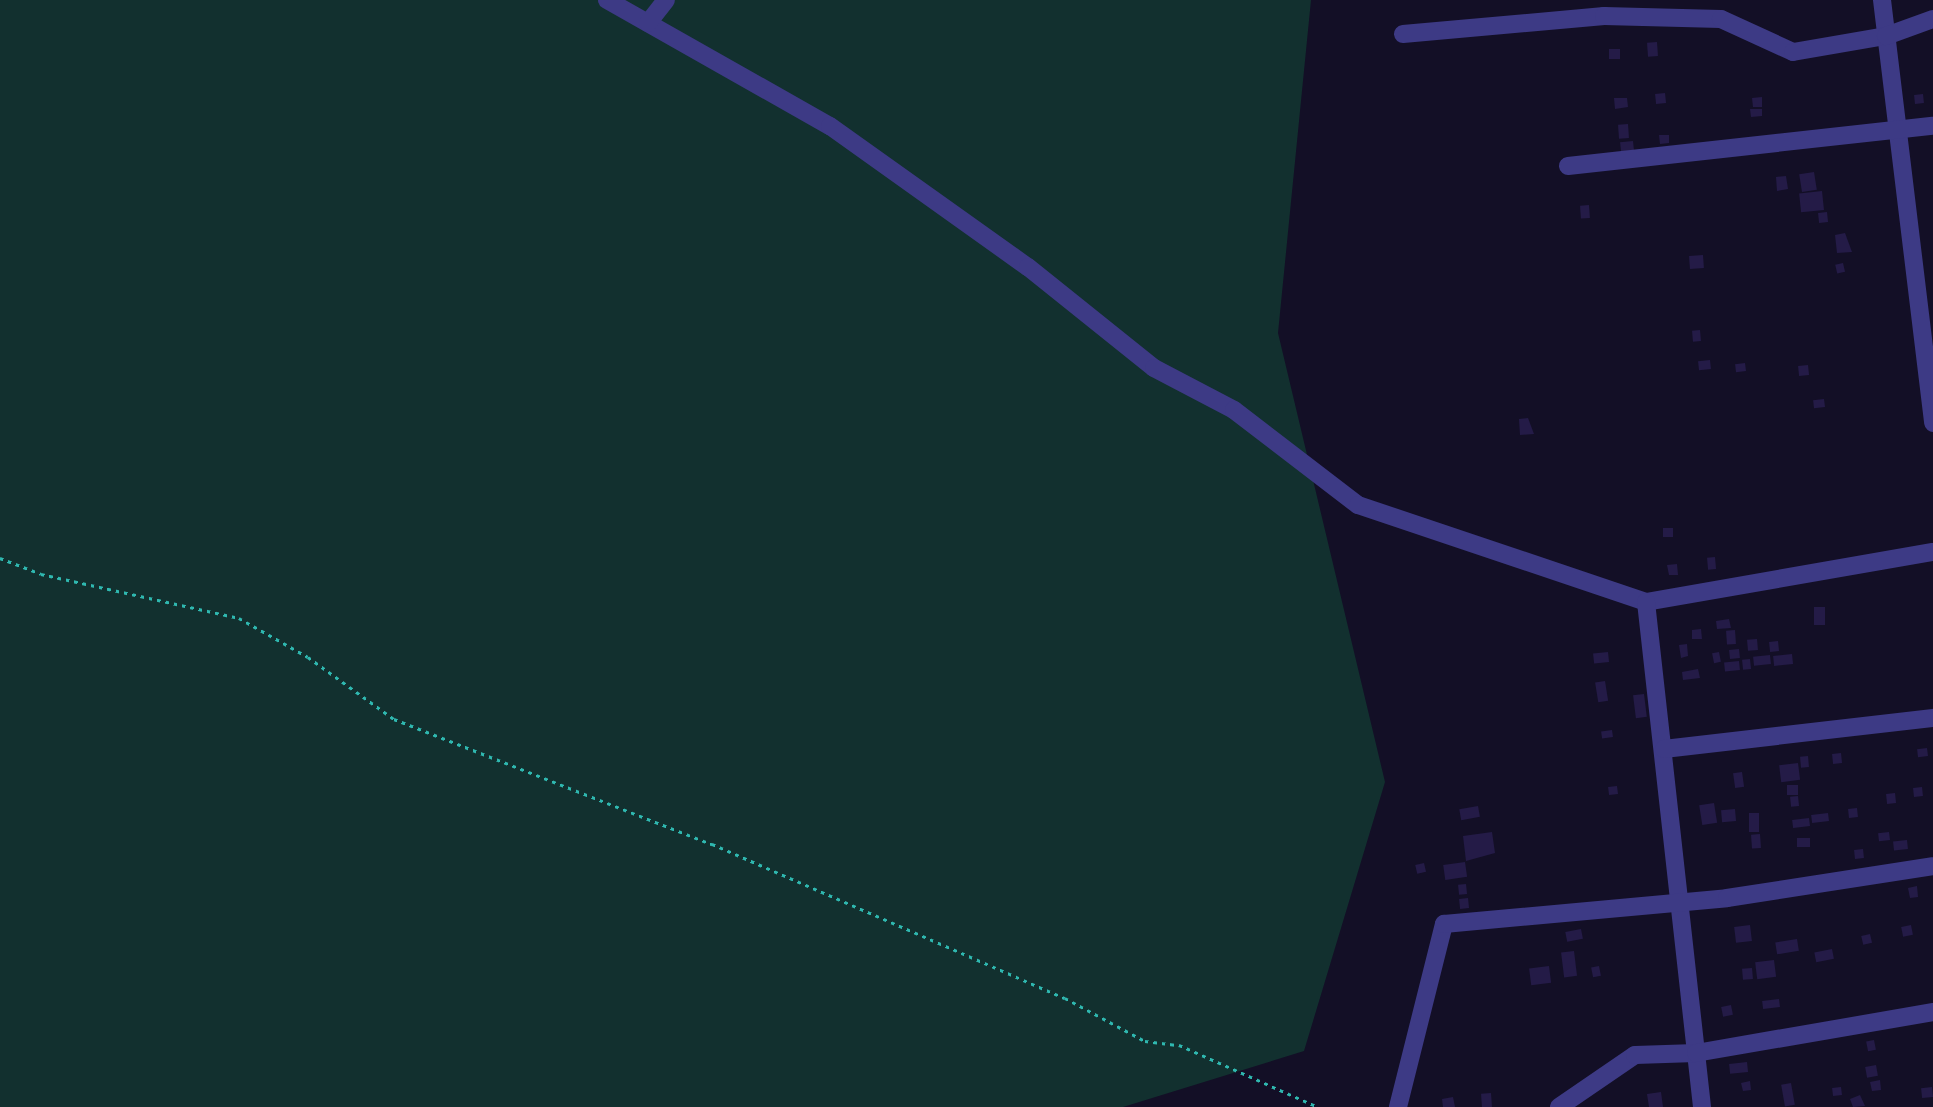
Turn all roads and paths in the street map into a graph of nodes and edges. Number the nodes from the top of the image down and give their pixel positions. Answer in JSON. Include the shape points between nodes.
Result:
{"nodes":[{"id":1,"x":607,"y":0,"type":"edge"},
{"id":2,"x":666,"y":0,"type":"edge"},
{"id":3,"x":1882,"y":0,"type":"edge"},
{"id":4,"x":1933,"y":19,"type":"edge"},
{"id":5,"x":648,"y":23,"type":"junction"},
{"id":6,"x":1403,"y":34,"type":"dead end"},
{"id":7,"x":1886,"y":36,"type":"junction"},
{"id":8,"x":1933,"y":126,"type":"edge"},
{"id":9,"x":1898,"y":130,"type":"junction"},
{"id":10,"x":1568,"y":166,"type":"dead end"},
{"id":11,"x":1933,"y":422,"type":"edge"},
{"id":12,"x":1933,"y":552,"type":"edge"},
{"id":13,"x":0,"y":558,"type":"edge"},
{"id":14,"x":1646,"y":602,"type":"junction"},
{"id":15,"x":1933,"y":719,"type":"edge"},
{"id":16,"x":1664,"y":749,"type":"junction"},
{"id":17,"x":1933,"y":866,"type":"edge"},
{"id":18,"x":1676,"y":901,"type":"junction"},
{"id":19,"x":1933,"y":1012,"type":"edge"},
{"id":20,"x":1696,"y":1053,"type":"junction"},
{"id":21,"x":1318,"y":1107,"type":"edge"},
{"id":22,"x":1398,"y":1107,"type":"edge"},
{"id":23,"x":1559,"y":1107,"type":"edge"},
{"id":24,"x":1702,"y":1107,"type":"edge"}],
"edges":[{"from":1,"to":5,"type":"street"},
{"from":2,"to":5,"type":"street"},
{"from":3,"to":7,"type":"street"},
{"from":4,"to":7,"type":"street"},
{"from":5,"to":14,"type":"street","via":[[830,126],[1028,267],[1154,368],[1234,411],[1358,505]]},
{"from":6,"to":7,"type":"street","via":[[1604,16],[1721,19],[1793,52]]},
{"from":7,"to":9,"type":"street"},
{"from":8,"to":9,"type":"street"},
{"from":9,"to":10,"type":"street"},
{"from":9,"to":11,"type":"street"},
{"from":12,"to":14,"type":"street"},
{"from":13,"to":21,"type":"path","via":[[41,574],[239,618],[308,657],[394,719],[712,844],[1053,992],[1145,1041],[1179,1045]]},
{"from":14,"to":16,"type":"street"},
{"from":15,"to":16,"type":"street"},
{"from":16,"to":18,"type":"street"},
{"from":17,"to":18,"type":"street"},
{"from":18,"to":20,"type":"street"},
{"from":18,"to":22,"type":"street","via":[[1444,924]]},
{"from":19,"to":20,"type":"street"},
{"from":20,"to":23,"type":"street","via":[[1634,1055]]},
{"from":20,"to":24,"type":"street"}]}
